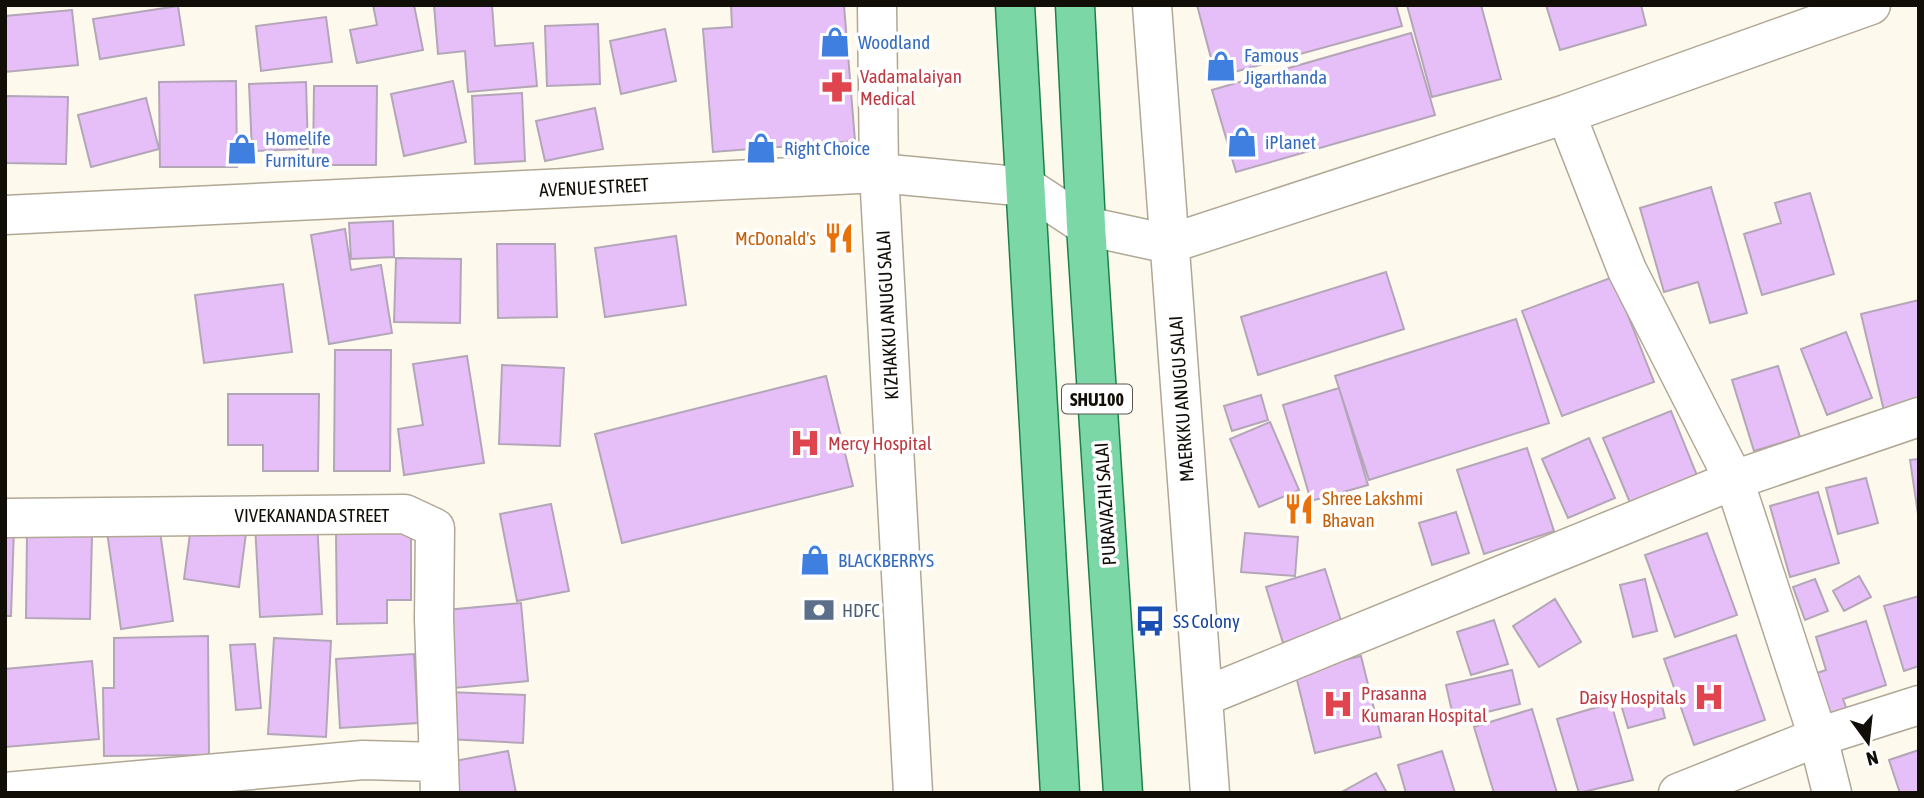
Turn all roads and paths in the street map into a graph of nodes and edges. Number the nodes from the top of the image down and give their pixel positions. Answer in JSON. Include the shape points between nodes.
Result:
{"nodes":[{"id":1,"x":877,"y":5,"type":"edge"},
{"id":2,"x":1015,"y":5,"type":"edge"},
{"id":3,"x":1075,"y":5,"type":"edge"},
{"id":4,"x":1152,"y":5,"type":"edge"},
{"id":5,"x":1871,"y":5,"type":"edge"},
{"id":6,"x":1566,"y":114,"type":"junction"},
{"id":7,"x":879,"y":173,"type":"junction"},
{"id":8,"x":1027,"y":187,"type":"junction"},
{"id":9,"x":5,"y":215,"type":"edge"},
{"id":10,"x":1086,"y":226,"type":"junction"},
{"id":11,"x":1170,"y":244,"type":"junction"},
{"id":12,"x":1919,"y":417,"type":"edge"},
{"id":13,"x":1734,"y":480,"type":"junction"},
{"id":14,"x":5,"y":518,"type":"edge"},
{"id":15,"x":1203,"y":697,"type":"junction"},
{"id":16,"x":1919,"y":705,"type":"edge"},
{"id":17,"x":1818,"y":737,"type":"junction"},
{"id":18,"x":439,"y":777,"type":"edge"},
{"id":19,"x":5,"y":792,"type":"edge"},
{"id":20,"x":913,"y":793,"type":"edge"},
{"id":21,"x":1060,"y":793,"type":"edge"},
{"id":22,"x":1123,"y":793,"type":"edge"},
{"id":23,"x":1210,"y":793,"type":"edge"},
{"id":24,"x":1678,"y":793,"type":"edge"},
{"id":25,"x":1832,"y":793,"type":"edge"}],
"edges":[{"from":1,"to":7,"type":"street","name":"KIZHAKKU ANUGU SALAI"},
{"from":2,"to":8,"type":"main road","number":"SHU100"},
{"from":3,"to":10,"type":"main road","name":"PURAVAZHI SALAI","number":"SHU100"},
{"from":4,"to":11,"type":"street","name":"MAERKKU ANUGU SALAI"},
{"from":5,"to":6,"type":"street"},
{"from":6,"to":11,"type":"street"},
{"from":6,"to":13,"type":"street","via":[[1627,271]]},
{"from":7,"to":8,"type":"street","name":"AVENUE STREET"},
{"from":7,"to":9,"type":"street","name":"AVENUE STREET"},
{"from":7,"to":20,"type":"street","name":"KIZHAKKU ANUGU SALAI"},
{"from":8,"to":10,"type":"street","name":"AVENUE STREET"},
{"from":8,"to":21,"type":"main road","number":"SHU100"},
{"from":10,"to":11,"type":"street","name":"AVENUE STREET"},
{"from":10,"to":22,"type":"main road","name":"PURAVAZHI SALAI","number":"SHU100"},
{"from":11,"to":15,"type":"street","name":"MAERKKU ANUGU SALAI"},
{"from":12,"to":13,"type":"street"},
{"from":13,"to":15,"type":"street"},
{"from":13,"to":17,"type":"street"},
{"from":14,"to":18,"type":"street","name":"VIVEKANANDA STREET","via":[[405,514],[435,528]]},
{"from":15,"to":23,"type":"street","name":"MAERKKU ANUGU SALAI"},
{"from":16,"to":17,"type":"street"},
{"from":17,"to":24,"type":"street"},
{"from":17,"to":25,"type":"street"},
{"from":18,"to":19,"type":"street","via":[[363,760]]}]}
